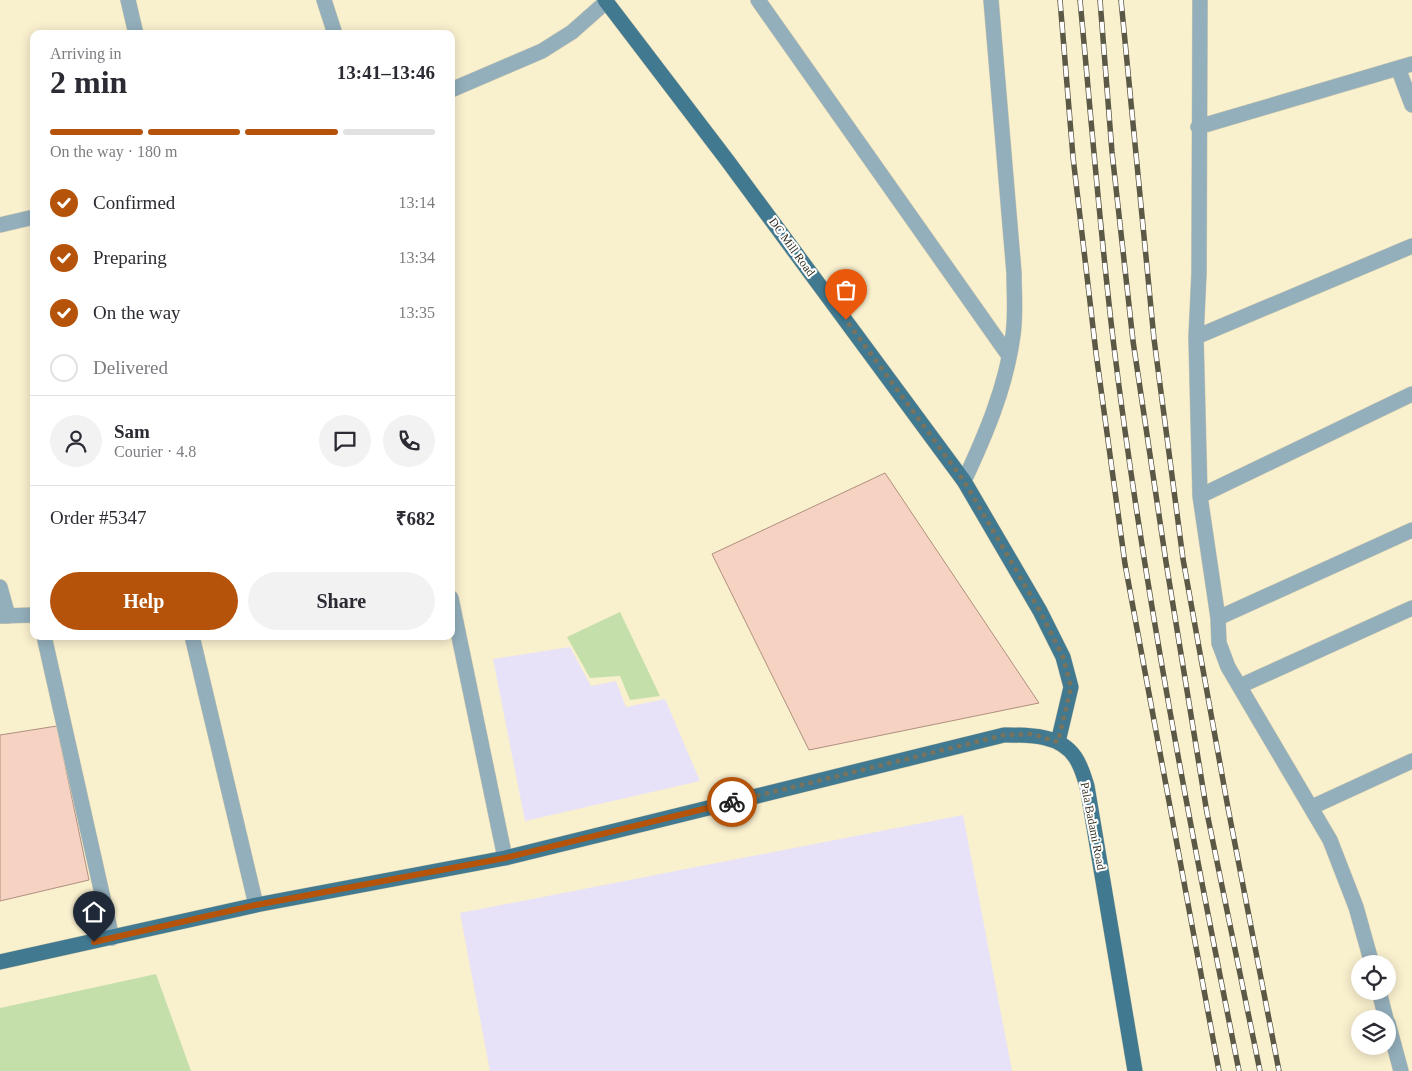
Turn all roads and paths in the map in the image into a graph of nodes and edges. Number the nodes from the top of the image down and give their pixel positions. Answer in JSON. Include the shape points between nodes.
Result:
{"nodes":[{"id":1,"x":128,"y":0,"type":"edge"},
{"id":2,"x":324,"y":0,"type":"edge"},
{"id":3,"x":758,"y":0,"type":"edge"},
{"id":4,"x":991,"y":0,"type":"edge"},
{"id":5,"x":606,"y":1,"type":"edge"},
{"id":6,"x":1204,"y":1,"type":"edge"},
{"id":7,"x":135,"y":30,"type":"edge"},
{"id":8,"x":334,"y":30,"type":"edge"},
{"id":9,"x":1405,"y":66,"type":"edge"},
{"id":10,"x":455,"y":88,"type":"edge"},
{"id":11,"x":1412,"y":105,"type":"edge"},
{"id":12,"x":1198,"y":127,"type":"junction"},
{"id":13,"x":30,"y":218,"type":"edge"},
{"id":14,"x":0,"y":225,"type":"edge"},
{"id":15,"x":1412,"y":246,"type":"edge"},
{"id":16,"x":1196,"y":337,"type":"junction"},
{"id":17,"x":1009,"y":356,"type":"junction"},
{"id":18,"x":1412,"y":394,"type":"edge"},
{"id":19,"x":964,"y":481,"type":"junction"},
{"id":20,"x":1200,"y":496,"type":"junction"},
{"id":21,"x":1412,"y":530,"type":"edge"},
{"id":22,"x":0,"y":587,"type":"edge"},
{"id":23,"x":1412,"y":608,"type":"edge"},
{"id":24,"x":30,"y":615,"type":"edge"},
{"id":25,"x":4,"y":616,"type":"edge"},
{"id":26,"x":455,"y":617,"type":"edge"},
{"id":27,"x":1218,"y":618,"type":"junction"},
{"id":28,"x":45,"y":640,"type":"edge"},
{"id":29,"x":193,"y":640,"type":"edge"},
{"id":30,"x":1240,"y":686,"type":"junction"},
{"id":31,"x":1058,"y":742,"type":"junction"},
{"id":32,"x":1412,"y":761,"type":"edge"},
{"id":33,"x":1312,"y":807,"type":"junction"},
{"id":34,"x":505,"y":858,"type":"junction"},
{"id":35,"x":256,"y":905,"type":"junction"},
{"id":36,"x":112,"y":938,"type":"junction"},
{"id":37,"x":1369,"y":955,"type":"edge"},
{"id":38,"x":0,"y":962,"type":"edge"},
{"id":39,"x":1396,"y":1055,"type":"edge"},
{"id":40,"x":1135,"y":1071,"type":"edge"},
{"id":41,"x":1400,"y":1071,"type":"edge"}],
"edges":[{"from":1,"to":7,"type":"street"},
{"from":2,"to":8,"type":"street"},
{"from":3,"to":17,"type":"street"},
{"from":4,"to":17,"type":"street","via":[[1014,273],[1013,335]]},
{"from":5,"to":10,"type":"street","via":[[572,32],[542,51]]},
{"from":5,"to":19,"type":"main road","name":"DC Mill Road"},
{"from":6,"to":12,"type":"street"},
{"from":9,"to":11,"type":"street"},
{"from":9,"to":12,"type":"street"},
{"from":12,"to":16,"type":"street"},
{"from":13,"to":14,"type":"street"},
{"from":15,"to":16,"type":"street"},
{"from":16,"to":20,"type":"street"},
{"from":17,"to":19,"type":"street","via":[[989,429]]},
{"from":18,"to":20,"type":"street"},
{"from":19,"to":31,"type":"main road","name":"DC Mill Road","via":[[1040,611],[1063,657],[1071,687]]},
{"from":20,"to":27,"type":"street"},
{"from":21,"to":27,"type":"street"},
{"from":22,"to":25,"type":"street"},
{"from":23,"to":30,"type":"street"},
{"from":24,"to":25,"type":"street"},
{"from":26,"to":34,"type":"street"},
{"from":27,"to":30,"type":"street","via":[[1219,644]]},
{"from":28,"to":36,"type":"street"},
{"from":29,"to":35,"type":"street"},
{"from":30,"to":33,"type":"street"},
{"from":31,"to":34,"type":"main road","name":"Pala Badami Road","via":[[1032,734],[1004,735]]},
{"from":31,"to":40,"type":"main road","name":"Pala Badami Road","via":[[1075,757],[1087,786]]},
{"from":32,"to":33,"type":"street"},
{"from":33,"to":37,"type":"street","via":[[1330,840],[1356,907]]},
{"from":34,"to":35,"type":"main road","name":"Pala Badami Road"},
{"from":35,"to":36,"type":"main road","name":"Pala Badami Road"},
{"from":36,"to":38,"type":"main road","name":"Pala Badami Road"},
{"from":39,"to":41,"type":"street"}]}
